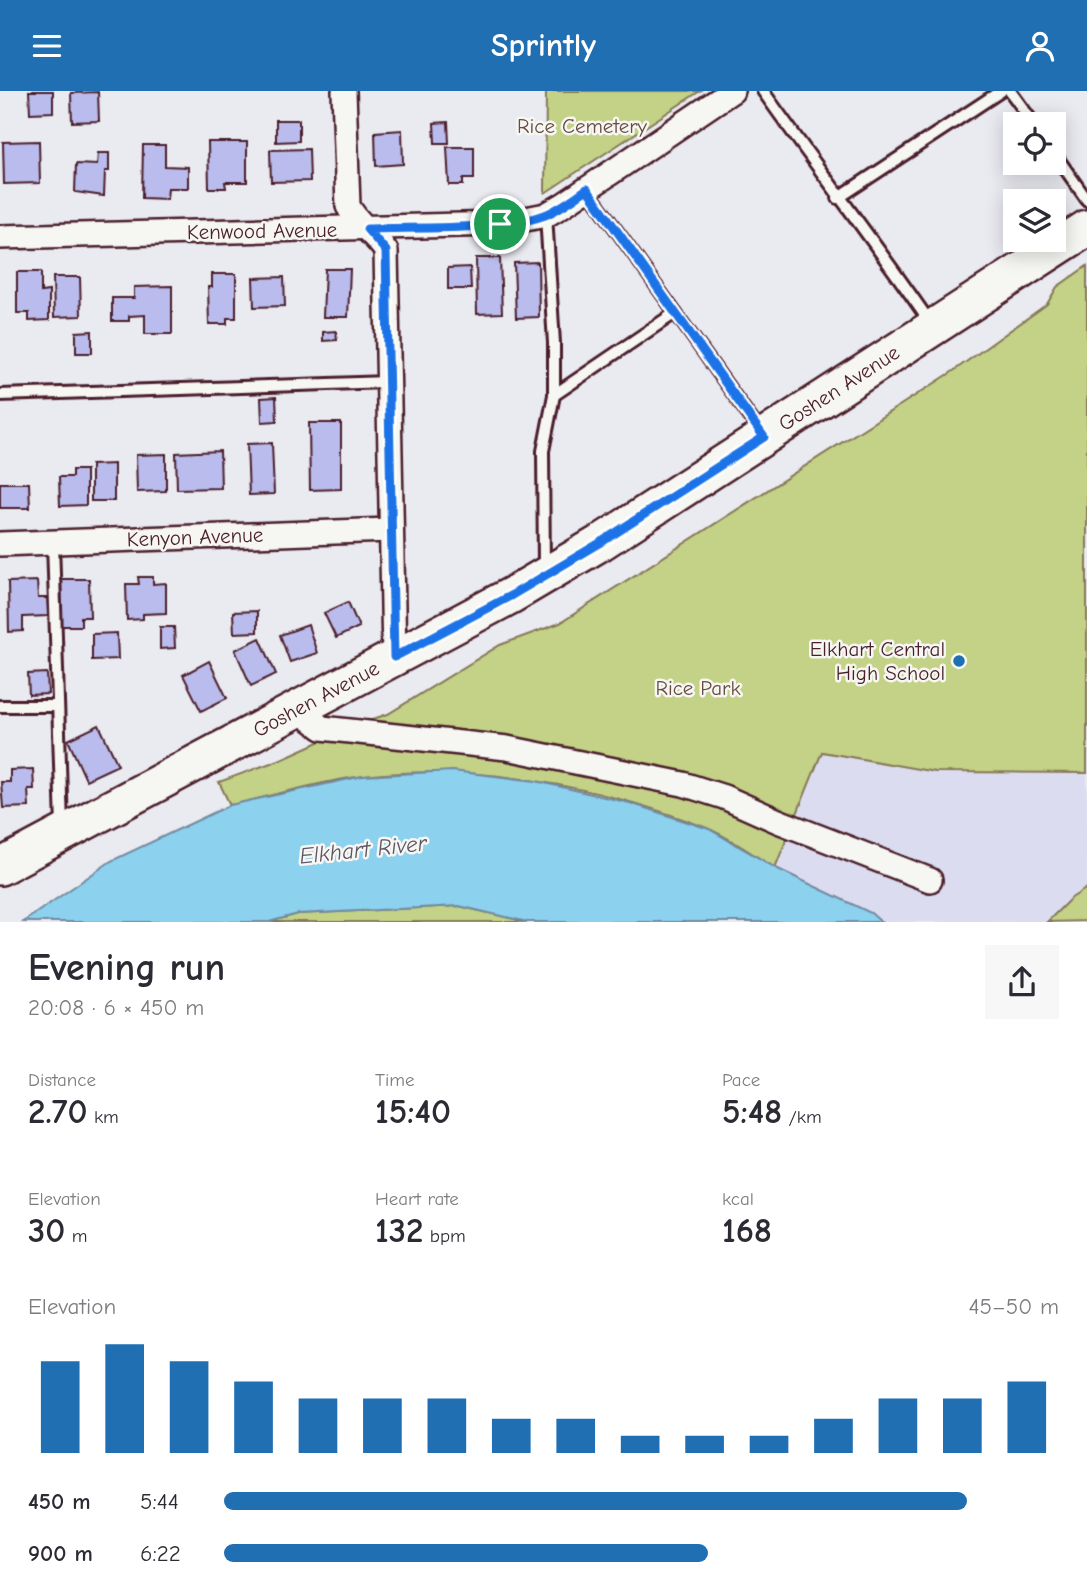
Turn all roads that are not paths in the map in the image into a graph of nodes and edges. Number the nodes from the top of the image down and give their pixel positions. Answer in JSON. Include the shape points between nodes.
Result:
{"nodes":[{"id":1,"x":344,"y":91,"type":"edge"},
{"id":2,"x":732,"y":91,"type":"edge"},
{"id":3,"x":763,"y":91,"type":"edge"},
{"id":4,"x":1001,"y":91,"type":"edge"},
{"id":5,"x":1010,"y":91,"type":"edge"},
{"id":6,"x":1025,"y":112,"type":"edge"},
{"id":7,"x":1066,"y":170,"type":"edge"},
{"id":8,"x":587,"y":189,"type":"junction"},
{"id":9,"x":838,"y":198,"type":"junction"},
{"id":10,"x":1087,"y":200,"type":"edge"},
{"id":11,"x":554,"y":210,"type":"junction"},
{"id":12,"x":1087,"y":228,"type":"edge"},
{"id":13,"x":367,"y":229,"type":"junction"},
{"id":14,"x":0,"y":237,"type":"edge"},
{"id":15,"x":676,"y":313,"type":"junction"},
{"id":16,"x":933,"y":326,"type":"junction"},
{"id":17,"x":388,"y":382,"type":"junction"},
{"id":18,"x":0,"y":394,"type":"edge"},
{"id":19,"x":554,"y":395,"type":"junction"},
{"id":20,"x":764,"y":437,"type":"junction"},
{"id":21,"x":390,"y":530,"type":"junction"},
{"id":22,"x":53,"y":542,"type":"junction"},
{"id":23,"x":0,"y":544,"type":"edge"},
{"id":24,"x":544,"y":576,"type":"junction"},
{"id":25,"x":394,"y":657,"type":"junction"},
{"id":26,"x":0,"y":706,"type":"edge"},
{"id":27,"x":58,"y":706,"type":"junction"},
{"id":28,"x":297,"y":709,"type":"junction"},
{"id":29,"x":62,"y":834,"type":"junction"},
{"id":30,"x":0,"y":867,"type":"edge"},
{"id":31,"x":930,"y":880,"type":"dead end"}],
"edges":[{"from":1,"to":13,"type":"street","via":[[348,206]]},
{"from":2,"to":8,"type":"street"},
{"from":3,"to":9,"type":"lane"},
{"from":4,"to":9,"type":"lane"},
{"from":5,"to":6,"type":"lane"},
{"from":7,"to":10,"type":"lane"},
{"from":8,"to":11,"type":"street"},
{"from":8,"to":15,"type":"lane"},
{"from":9,"to":16,"type":"lane","via":[[881,250]]},
{"from":11,"to":13,"type":"street","name":"Kenwood Avenue","via":[[500,224]]},
{"from":11,"to":19,"type":"lane"},
{"from":12,"to":16,"type":"main road","name":"Goshen Avenue"},
{"from":13,"to":14,"type":"street","name":"Kenwood Avenue"},
{"from":13,"to":17,"type":"street","via":[[386,251]]},
{"from":15,"to":19,"type":"lane"},
{"from":15,"to":20,"type":"lane"},
{"from":16,"to":20,"type":"main road","name":"Goshen Avenue"},
{"from":17,"to":18,"type":"lane"},
{"from":17,"to":21,"type":"street"},
{"from":19,"to":24,"type":"lane","via":[[543,451]]},
{"from":20,"to":24,"type":"main road","name":"Goshen Avenue"},
{"from":21,"to":22,"type":"street","name":"Kenyon Avenue"},
{"from":21,"to":25,"type":"street"},
{"from":22,"to":23,"type":"street","name":"Kenyon Avenue"},
{"from":22,"to":27,"type":"lane"},
{"from":24,"to":25,"type":"main road","name":"Goshen Avenue"},
{"from":25,"to":28,"type":"main road","name":"Goshen Avenue"},
{"from":26,"to":27,"type":"lane"},
{"from":27,"to":29,"type":"lane"},
{"from":28,"to":29,"type":"main road","name":"Goshen Avenue"},
{"from":28,"to":31,"type":"street","via":[[322,728],[506,748],[683,784]]},
{"from":29,"to":30,"type":"main road","name":"Goshen Avenue"}]}
